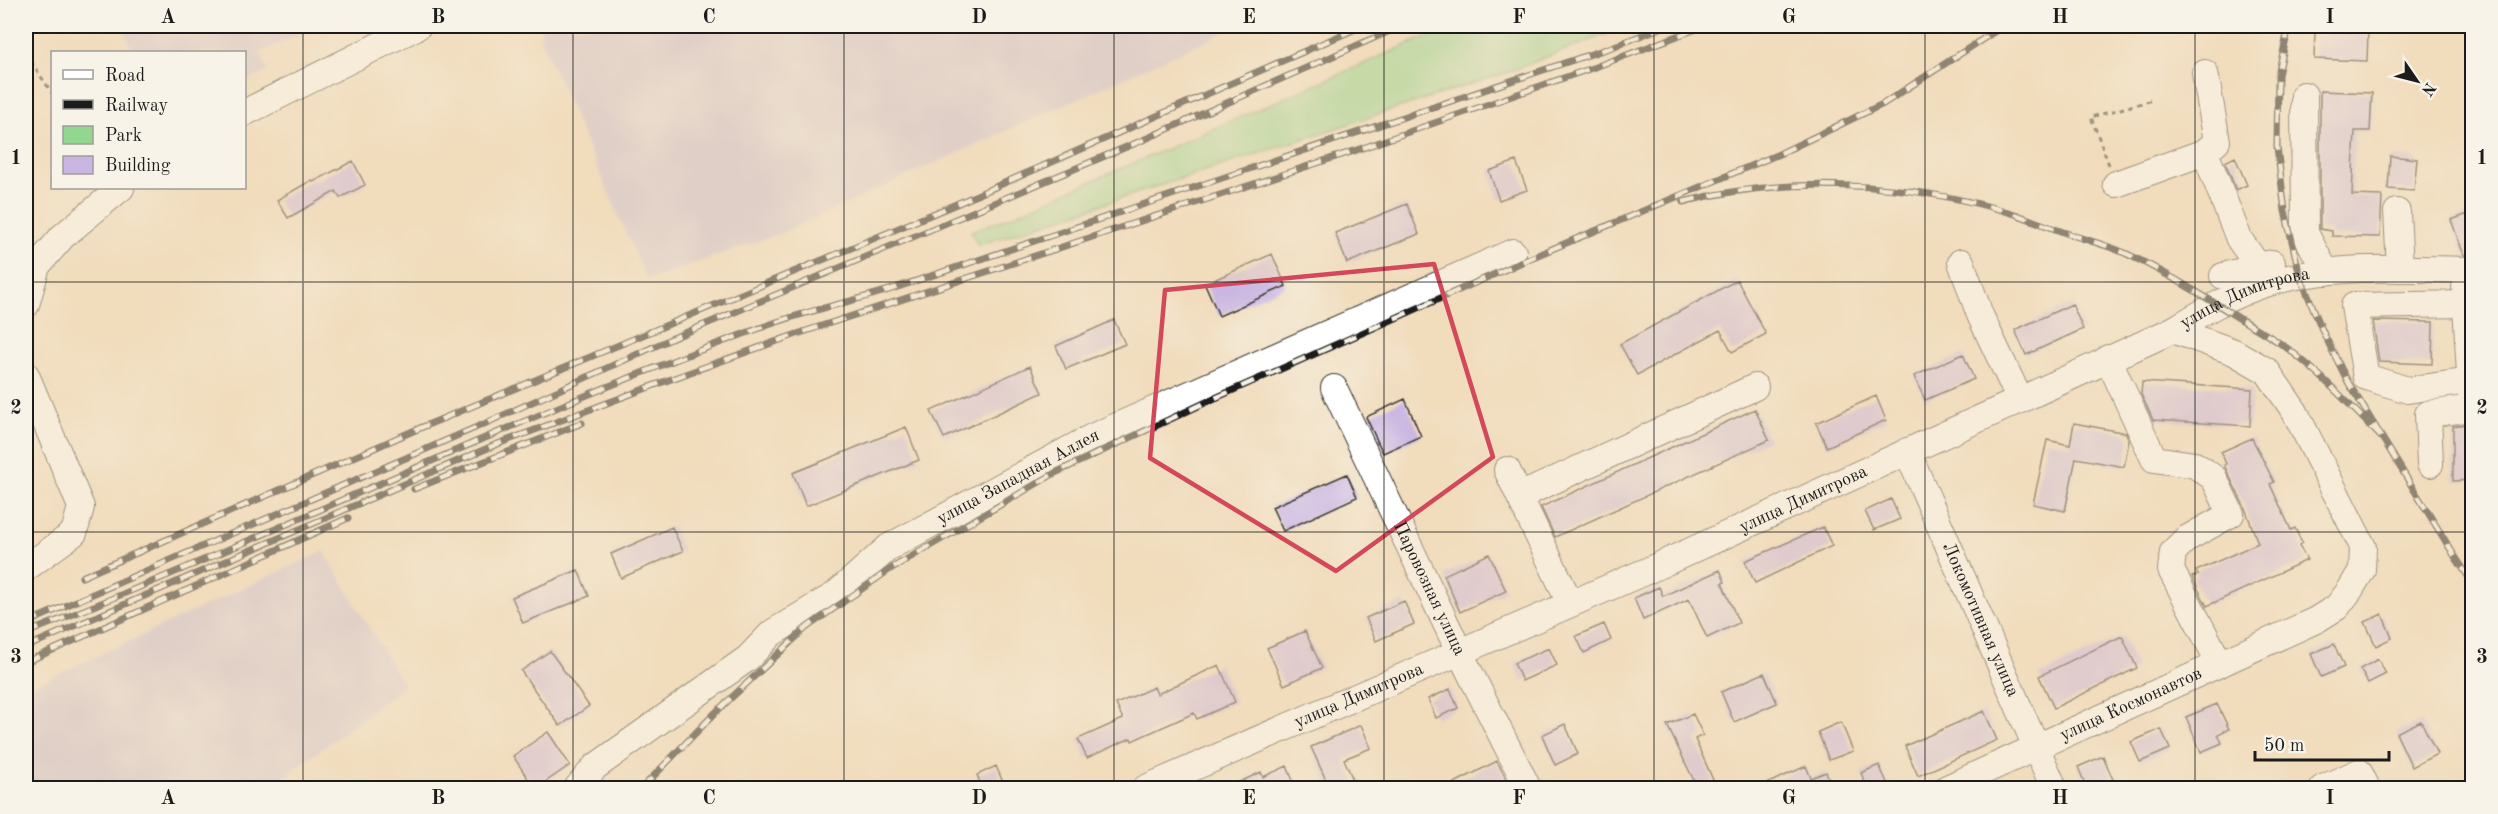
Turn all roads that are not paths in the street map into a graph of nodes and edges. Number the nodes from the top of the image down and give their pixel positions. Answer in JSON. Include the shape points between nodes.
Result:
{"nodes":[{"id":1,"x":418,"y":26,"type":"edge"},
{"id":2,"x":2205,"y":73,"type":"dead end"},
{"id":3,"x":2304,"y":96,"type":"dead end"},
{"id":4,"x":246,"y":113,"type":"edge"},
{"id":5,"x":2205,"y":152,"type":"junction"},
{"id":6,"x":2116,"y":184,"type":"road end"},
{"id":7,"x":120,"y":189,"type":"edge"},
{"id":8,"x":2397,"y":212,"type":"dead end"},
{"id":9,"x":1514,"y":252,"type":"dead end"},
{"id":10,"x":1961,"y":262,"type":"dead end"},
{"id":11,"x":2258,"y":266,"type":"junction"},
{"id":12,"x":2400,"y":269,"type":"junction"},
{"id":13,"x":2468,"y":270,"type":"edge"},
{"id":14,"x":2326,"y":272,"type":"junction"},
{"id":15,"x":2223,"y":276,"type":"dead end"},
{"id":16,"x":2288,"y":279,"type":"junction"},
{"id":17,"x":2466,"y":304,"type":"junction"},
{"id":18,"x":26,"y":305,"type":"edge"},
{"id":19,"x":2173,"y":330,"type":"junction"},
{"id":20,"x":2108,"y":358,"type":"junction"},
{"id":21,"x":26,"y":375,"type":"edge"},
{"id":22,"x":2470,"y":381,"type":"junction"},
{"id":23,"x":1755,"y":387,"type":"dead end"},
{"id":24,"x":1334,"y":388,"type":"dead end"},
{"id":25,"x":2019,"y":398,"type":"junction"},
{"id":26,"x":2472,"y":408,"type":"edge"},
{"id":27,"x":1907,"y":451,"type":"junction"},
{"id":28,"x":2430,"y":464,"type":"dead end"},
{"id":29,"x":1508,"y":470,"type":"dead end"},
{"id":30,"x":1520,"y":496,"type":"junction"},
{"id":31,"x":26,"y":568,"type":"edge"},
{"id":32,"x":1570,"y":603,"type":"junction"},
{"id":33,"x":1459,"y":651,"type":"junction"},
{"id":34,"x":2220,"y":664,"type":"junction"},
{"id":35,"x":2036,"y":749,"type":"junction"},
{"id":36,"x":577,"y":789,"type":"edge"},
{"id":37,"x":1146,"y":789,"type":"edge"},
{"id":38,"x":1528,"y":789,"type":"edge"},
{"id":39,"x":1947,"y":789,"type":"edge"},
{"id":40,"x":2054,"y":789,"type":"edge"},
{"id":41,"x":2323,"y":789,"type":"edge"},
{"id":42,"x":2367,"y":789,"type":"edge"}],
"edges":[{"from":1,"to":4,"type":"street"},
{"from":2,"to":5,"type":"street","via":[[2217,141]]},
{"from":3,"to":14,"type":"street","via":[[2305,233]]},
{"from":5,"to":6,"type":"street"},
{"from":5,"to":11,"type":"street","via":[[2239,238]]},
{"from":7,"to":18,"type":"street","via":[[63,236],[37,266]]},
{"from":8,"to":12,"type":"street"},
{"from":9,"to":36,"type":"street","name":"улица Западная Аллея","via":[[1092,437],[889,547],[835,595],[772,633],[748,658],[595,767]]},
{"from":10,"to":25,"type":"street","via":[[1980,315]]},
{"from":11,"to":15,"type":"street"},
{"from":11,"to":16,"type":"street","via":[[2274,262]]},
{"from":12,"to":13,"type":"street","name":"улица Димитрова"},
{"from":12,"to":14,"type":"street","name":"улица Димитрова"},
{"from":13,"to":17,"type":"street"},
{"from":14,"to":16,"type":"street","name":"улица Димитрова"},
{"from":16,"to":19,"type":"street","name":"улица Димитрова","via":[[2217,304]]},
{"from":17,"to":22,"type":"street"},
{"from":17,"to":22,"type":"street","via":[[2354,306],[2366,377],[2408,390]]},
{"from":19,"to":20,"type":"street","name":"улица Димитрова"},
{"from":19,"to":34,"type":"street","name":"улица Космонавтов","via":[[2234,352],[2267,371],[2295,412],[2363,547],[2362,570],[2337,606],[2316,620]]},
{"from":20,"to":25,"type":"street","name":"улица Димитрова"},
{"from":20,"to":34,"type":"street","via":[[2154,459],[2195,465],[2214,478],[2231,514],[2186,539],[2173,552],[2170,570]]},
{"from":21,"to":31,"type":"street","via":[[81,507],[74,533]]},
{"from":22,"to":26,"type":"street"},
{"from":23,"to":30,"type":"street"},
{"from":24,"to":33,"type":"street","name":"Паровозная улица"},
{"from":25,"to":27,"type":"street","name":"улица Димитрова"},
{"from":26,"to":28,"type":"street","via":[[2428,414]]},
{"from":27,"to":32,"type":"street","name":"улица Димитрова"},
{"from":27,"to":35,"type":"street","name":"Локомотивная улица"},
{"from":29,"to":30,"type":"street"},
{"from":30,"to":32,"type":"street"},
{"from":32,"to":33,"type":"street","name":"улица Димитрова"},
{"from":33,"to":37,"type":"street","name":"улица Димитрова"},
{"from":33,"to":38,"type":"street","name":"Паровозная улица"},
{"from":34,"to":35,"type":"street","name":"улица Космонавтов"},
{"from":35,"to":39,"type":"street","name":"улица Космонавтов"},
{"from":35,"to":40,"type":"street","name":"Локомотивная улица"},
{"from":41,"to":42,"type":"street","via":[[2359,772]]}]}
